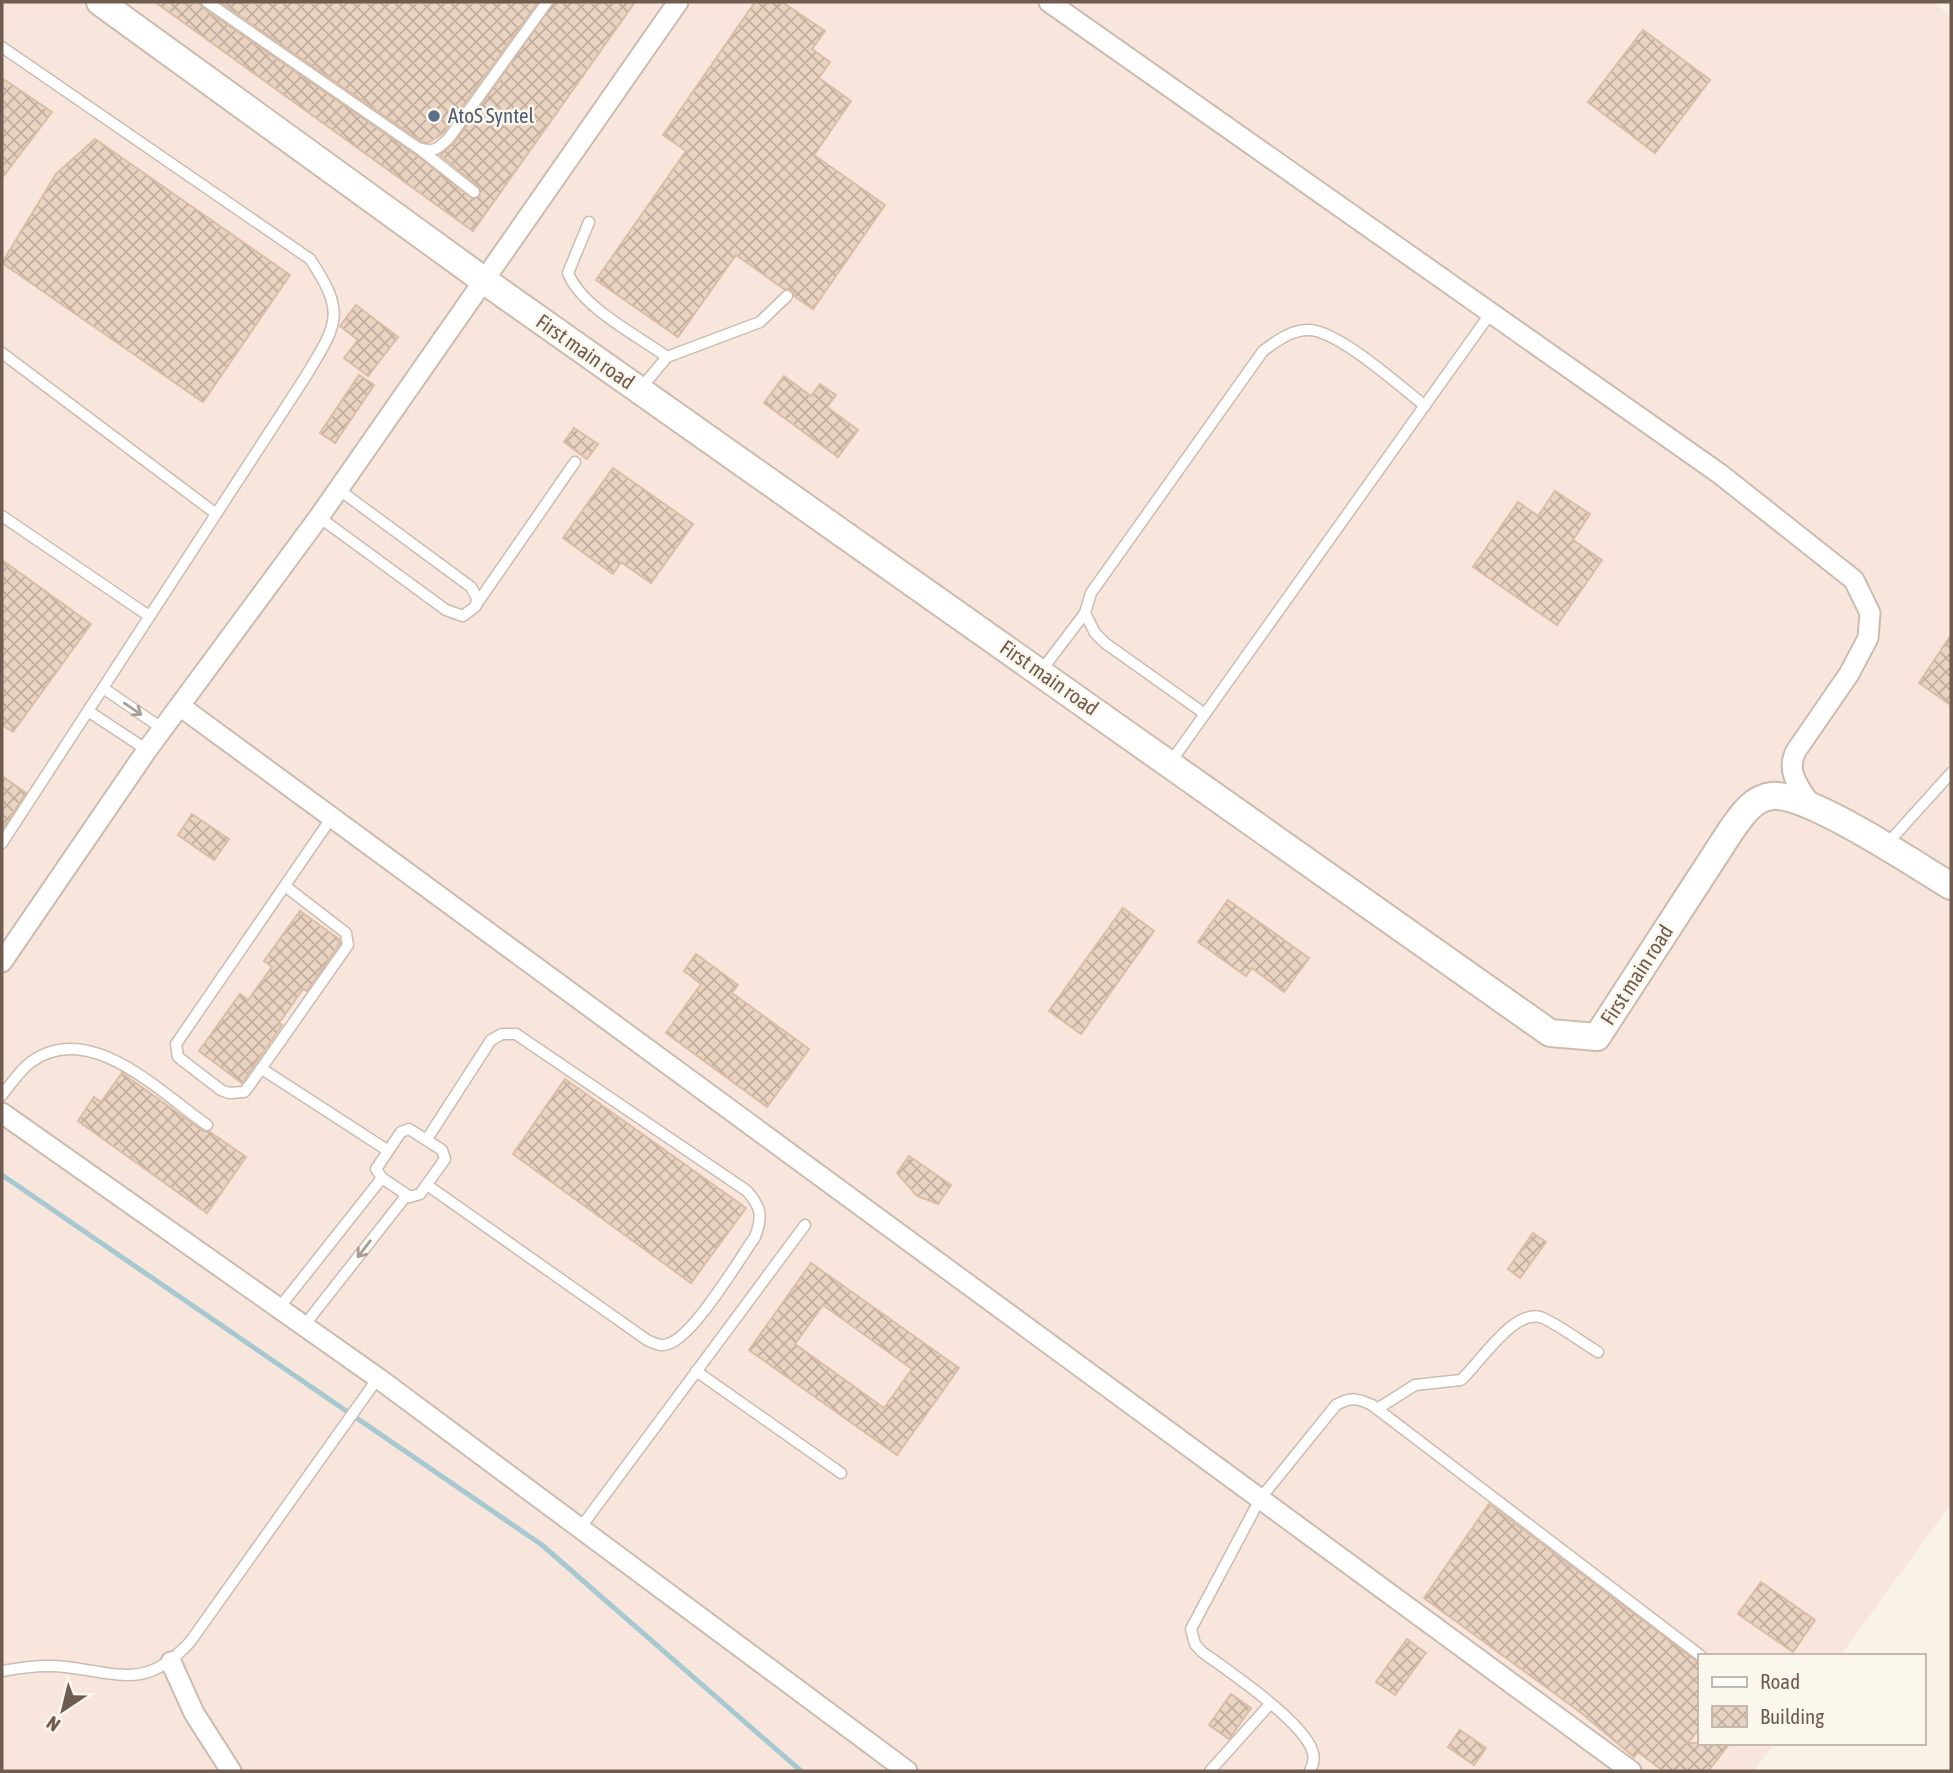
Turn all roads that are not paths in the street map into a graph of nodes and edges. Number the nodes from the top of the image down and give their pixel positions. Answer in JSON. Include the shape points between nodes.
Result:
{"nodes":[{"id":1,"x":100,"y":2,"type":"edge"},
{"id":2,"x":207,"y":2,"type":"edge"},
{"id":3,"x":547,"y":2,"type":"edge"},
{"id":4,"x":678,"y":2,"type":"edge"},
{"id":5,"x":1049,"y":2,"type":"edge"},
{"id":6,"x":2,"y":47,"type":"edge"},
{"id":7,"x":418,"y":148,"type":"junction"},
{"id":8,"x":474,"y":192,"type":"dead end"},
{"id":9,"x":589,"y":222,"type":"dead end"},
{"id":10,"x":478,"y":287,"type":"junction"},
{"id":11,"x":787,"y":296,"type":"dead end"},
{"id":12,"x":1490,"y":314,"type":"junction"},
{"id":13,"x":2,"y":353,"type":"edge"},
{"id":14,"x":667,"y":357,"type":"junction"},
{"id":15,"x":639,"y":390,"type":"junction"},
{"id":16,"x":1425,"y":406,"type":"junction"},
{"id":17,"x":575,"y":462,"type":"dead end"},
{"id":18,"x":338,"y":489,"type":"junction"},
{"id":19,"x":215,"y":513,"type":"junction"},
{"id":20,"x":2,"y":516,"type":"edge"},
{"id":21,"x":319,"y":517,"type":"junction"},
{"id":22,"x":476,"y":606,"type":"junction"},
{"id":23,"x":1085,"y":613,"type":"junction"},
{"id":24,"x":149,"y":616,"type":"junction"},
{"id":25,"x":1040,"y":672,"type":"junction"},
{"id":26,"x":103,"y":688,"type":"junction"},
{"id":27,"x":180,"y":706,"type":"junction"},
{"id":28,"x":88,"y":711,"type":"junction"},
{"id":29,"x":1205,"y":714,"type":"junction"},
{"id":30,"x":163,"y":729,"type":"junction"},
{"id":31,"x":147,"y":750,"type":"junction"},
{"id":32,"x":1170,"y":763,"type":"junction"},
{"id":33,"x":1951,"y":773,"type":"edge"},
{"id":34,"x":1811,"y":805,"type":"junction"},
{"id":35,"x":332,"y":817,"type":"junction"},
{"id":36,"x":2,"y":843,"type":"edge"},
{"id":37,"x":1885,"y":847,"type":"junction"},
{"id":38,"x":285,"y":886,"type":"junction"},
{"id":39,"x":1951,"y":886,"type":"edge"},
{"id":40,"x":2,"y":962,"type":"edge"},
{"id":41,"x":261,"y":1069,"type":"junction"},
{"id":42,"x":2,"y":1095,"type":"edge"},
{"id":43,"x":2,"y":1113,"type":"edge"},
{"id":44,"x":207,"y":1125,"type":"dead end"},
{"id":45,"x":427,"y":1139,"type":"junction"},
{"id":46,"x":387,"y":1150,"type":"junction"},
{"id":47,"x":382,"y":1178,"type":"junction"},
{"id":48,"x":427,"y":1185,"type":"junction"},
{"id":49,"x":406,"y":1196,"type":"junction"},
{"id":50,"x":805,"y":1226,"type":"dead end"},
{"id":51,"x":279,"y":1308,"type":"junction"},
{"id":52,"x":303,"y":1327,"type":"junction"},
{"id":53,"x":1598,"y":1352,"type":"dead end"},
{"id":54,"x":696,"y":1371,"type":"junction"},
{"id":55,"x":378,"y":1378,"type":"junction"},
{"id":56,"x":1377,"y":1409,"type":"junction"},
{"id":57,"x":841,"y":1473,"type":"dead end"},
{"id":58,"x":1260,"y":1499,"type":"junction"},
{"id":59,"x":581,"y":1527,"type":"junction"},
{"id":60,"x":1698,"y":1654,"type":"edge"},
{"id":61,"x":171,"y":1662,"type":"junction"},
{"id":62,"x":2,"y":1671,"type":"edge"},
{"id":63,"x":1270,"y":1704,"type":"junction"},
{"id":64,"x":231,"y":1771,"type":"edge"},
{"id":65,"x":908,"y":1771,"type":"edge"},
{"id":66,"x":1210,"y":1771,"type":"edge"},
{"id":67,"x":1310,"y":1771,"type":"edge"},
{"id":68,"x":1631,"y":1771,"type":"edge"}],
"edges":[{"from":1,"to":10,"type":"street","name":"First main road"},
{"from":2,"to":7,"type":"lane"},
{"from":3,"to":7,"type":"lane","via":[[449,138],[438,149]]},
{"from":4,"to":10,"type":"street"},
{"from":5,"to":12,"type":"street"},
{"from":6,"to":19,"type":"lane","via":[[310,259],[329,287],[336,311],[329,337]]},
{"from":7,"to":8,"type":"lane"},
{"from":9,"to":14,"type":"lane","via":[[568,273],[574,288]]},
{"from":10,"to":15,"type":"street","name":"First main road"},
{"from":10,"to":18,"type":"street"},
{"from":11,"to":14,"type":"lane","via":[[760,322]]},
{"from":12,"to":16,"type":"lane"},
{"from":12,"to":34,"type":"street","via":[[1720,474],[1854,580],[1870,613],[1868,638],[1791,764],[1794,780]]},
{"from":13,"to":19,"type":"lane"},
{"from":14,"to":15,"type":"lane"},
{"from":15,"to":25,"type":"street","name":"First main road"},
{"from":16,"to":23,"type":"lane","via":[[1324,334],[1309,329],[1277,341],[1263,351],[1091,593]]},
{"from":16,"to":29,"type":"lane"},
{"from":17,"to":22,"type":"lane"},
{"from":18,"to":21,"type":"street"},
{"from":18,"to":22,"type":"lane","via":[[471,587]]},
{"from":19,"to":24,"type":"lane"},
{"from":20,"to":24,"type":"lane"},
{"from":21,"to":22,"type":"lane","via":[[446,610],[463,616]]},
{"from":21,"to":27,"type":"street"},
{"from":23,"to":25,"type":"lane"},
{"from":23,"to":29,"type":"lane","via":[[1105,643]]},
{"from":24,"to":26,"type":"lane"},
{"from":25,"to":32,"type":"street","name":"First main road"},
{"from":26,"to":28,"type":"lane"},
{"from":26,"to":30,"type":"lane","one_way":true},
{"from":27,"to":30,"type":"street"},
{"from":27,"to":35,"type":"street"},
{"from":28,"to":31,"type":"lane"},
{"from":28,"to":36,"type":"lane"},
{"from":29,"to":32,"type":"lane"},
{"from":30,"to":31,"type":"street"},
{"from":31,"to":40,"type":"street"},
{"from":32,"to":34,"type":"street","name":"First main road","via":[[1515,1011],[1550,1033],[1597,1037],[1741,815],[1762,798],[1773,796],[1784,795]]},
{"from":33,"to":37,"type":"lane"},
{"from":34,"to":37,"type":"street","name":"First main road"},
{"from":35,"to":38,"type":"lane"},
{"from":35,"to":58,"type":"street"},
{"from":37,"to":39,"type":"street","name":"First main road"},
{"from":38,"to":41,"type":"lane","via":[[346,933],[348,945]]},
{"from":38,"to":41,"type":"lane","via":[[176,1044],[178,1057],[229,1093],[244,1092]]},
{"from":41,"to":46,"type":"lane"},
{"from":42,"to":44,"type":"lane","via":[[31,1062],[73,1047],[96,1051],[120,1063]]},
{"from":43,"to":51,"type":"street"},
{"from":45,"to":46,"type":"lane","via":[[405,1130]]},
{"from":45,"to":48,"type":"lane","via":[[442,1150],[445,1159]]},
{"from":45,"to":48,"type":"lane","via":[[491,1041],[502,1034],[516,1034],[747,1191],[759,1204],[761,1220],[755,1237],[689,1330],[669,1344],[659,1345]]},
{"from":46,"to":47,"type":"lane","via":[[376,1169]]},
{"from":47,"to":49,"type":"lane"},
{"from":47,"to":51,"type":"lane"},
{"from":48,"to":49,"type":"lane","via":[[416,1197]]},
{"from":49,"to":52,"type":"lane","one_way":true},
{"from":50,"to":54,"type":"lane"},
{"from":51,"to":52,"type":"street"},
{"from":52,"to":55,"type":"street"},
{"from":53,"to":56,"type":"lane","via":[[1542,1318],[1524,1318],[1512,1324],[1461,1380],[1415,1385]]},
{"from":54,"to":57,"type":"lane"},
{"from":54,"to":59,"type":"lane"},
{"from":55,"to":59,"type":"street"},
{"from":55,"to":61,"type":"lane","via":[[190,1642]]},
{"from":56,"to":58,"type":"lane","via":[[1358,1398],[1335,1405]]},
{"from":56,"to":60,"type":"lane"},
{"from":58,"to":63,"type":"lane","via":[[1191,1629],[1202,1653]]},
{"from":58,"to":68,"type":"street"},
{"from":59,"to":65,"type":"street"},
{"from":61,"to":62,"type":"lane","via":[[147,1674],[117,1676],[29,1665]]},
{"from":61,"to":64,"type":"street","via":[[194,1713]]},
{"from":63,"to":66,"type":"lane"},
{"from":63,"to":67,"type":"lane","via":[[1293,1723],[1312,1748]]}]}
